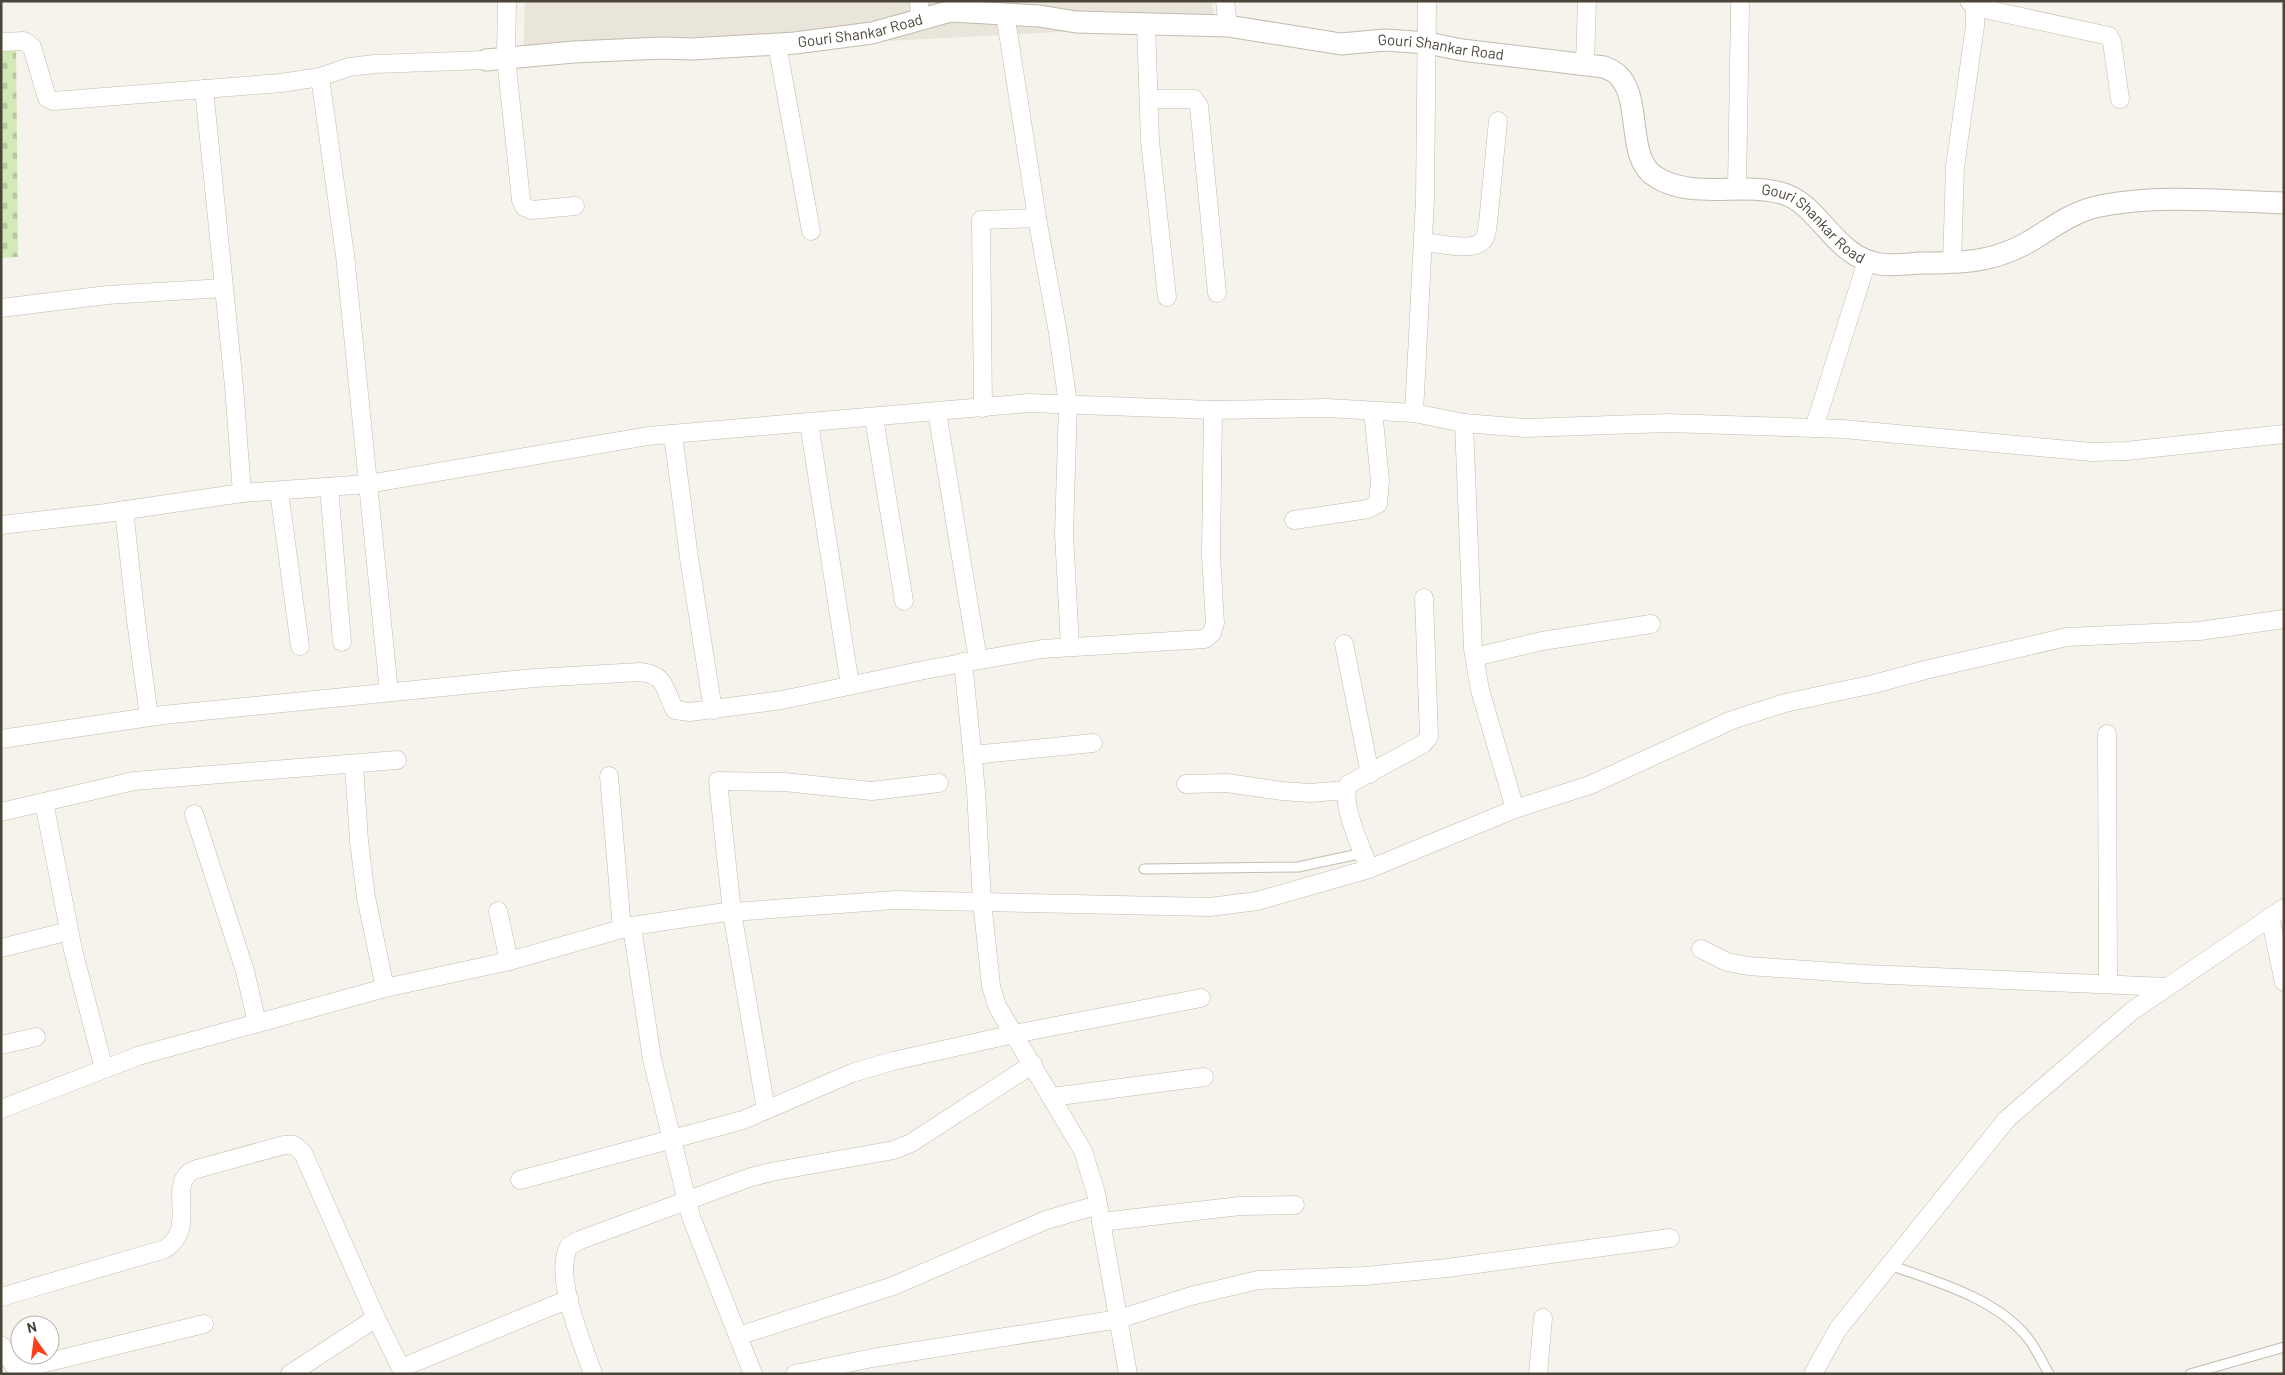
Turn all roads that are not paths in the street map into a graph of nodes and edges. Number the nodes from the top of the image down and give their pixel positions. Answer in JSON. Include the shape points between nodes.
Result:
{"nodes":[{"id":1,"x":507,"y":1,"type":"edge"},
{"id":2,"x":1225,"y":1,"type":"edge"},
{"id":3,"x":1427,"y":1,"type":"edge"},
{"id":4,"x":1587,"y":1,"type":"edge"},
{"id":5,"x":1972,"y":4,"type":"edge"},
{"id":6,"x":1740,"y":6,"type":"dead end"},
{"id":7,"x":919,"y":10,"type":"edge"},
{"id":8,"x":1005,"y":13,"type":"junction"},
{"id":9,"x":1146,"y":24,"type":"junction"},
{"id":10,"x":1228,"y":26,"type":"junction"},
{"id":11,"x":1,"y":42,"type":"edge"},
{"id":12,"x":1428,"y":43,"type":"junction"},
{"id":13,"x":777,"y":44,"type":"junction"},
{"id":14,"x":496,"y":59,"type":"junction"},
{"id":15,"x":1585,"y":64,"type":"junction"},
{"id":16,"x":320,"y":77,"type":"junction"},
{"id":17,"x":204,"y":89,"type":"junction"},
{"id":18,"x":1149,"y":99,"type":"junction"},
{"id":19,"x":2120,"y":99,"type":"dead end"},
{"id":20,"x":1498,"y":121,"type":"dead end"},
{"id":21,"x":1737,"y":189,"type":"junction"},
{"id":22,"x":2284,"y":203,"type":"edge"},
{"id":23,"x":574,"y":206,"type":"dead end"},
{"id":24,"x":1037,"y":218,"type":"junction"},
{"id":25,"x":811,"y":231,"type":"dead end"},
{"id":26,"x":1423,"y":242,"type":"junction"},
{"id":27,"x":1867,"y":261,"type":"junction"},
{"id":28,"x":1952,"y":263,"type":"junction"},
{"id":29,"x":224,"y":288,"type":"junction"},
{"id":30,"x":1217,"y":293,"type":"dead end"},
{"id":31,"x":1167,"y":297,"type":"dead end"},
{"id":32,"x":1,"y":308,"type":"edge"},
{"id":33,"x":1068,"y":404,"type":"junction"},
{"id":34,"x":983,"y":408,"type":"junction"},
{"id":35,"x":1213,"y":410,"type":"junction"},
{"id":36,"x":1373,"y":411,"type":"junction"},
{"id":37,"x":937,"y":412,"type":"junction"},
{"id":38,"x":1414,"y":413,"type":"junction"},
{"id":39,"x":874,"y":418,"type":"junction"},
{"id":40,"x":808,"y":423,"type":"junction"},
{"id":41,"x":1464,"y":423,"type":"junction"},
{"id":42,"x":1814,"y":428,"type":"junction"},
{"id":43,"x":673,"y":434,"type":"junction"},
{"id":44,"x":2284,"y":434,"type":"edge"},
{"id":45,"x":368,"y":484,"type":"junction"},
{"id":46,"x":329,"y":487,"type":"junction"},
{"id":47,"x":279,"y":491,"type":"junction"},
{"id":48,"x":242,"y":493,"type":"junction"},
{"id":49,"x":124,"y":510,"type":"junction"},
{"id":50,"x":1294,"y":520,"type":"dead end"},
{"id":51,"x":1,"y":525,"type":"edge"},
{"id":52,"x":1424,"y":598,"type":"dead end"},
{"id":53,"x":904,"y":601,"type":"dead end"},
{"id":54,"x":2284,"y":619,"type":"edge"},
{"id":55,"x":1650,"y":624,"type":"dead end"},
{"id":56,"x":342,"y":642,"type":"dead end"},
{"id":57,"x":1344,"y":644,"type":"dead end"},
{"id":58,"x":300,"y":646,"type":"dead end"},
{"id":59,"x":1070,"y":646,"type":"junction"},
{"id":60,"x":1475,"y":657,"type":"junction"},
{"id":61,"x":970,"y":661,"type":"junction"},
{"id":62,"x":850,"y":685,"type":"junction"},
{"id":63,"x":390,"y":692,"type":"junction"},
{"id":64,"x":713,"y":710,"type":"junction"},
{"id":65,"x":149,"y":717,"type":"junction"},
{"id":66,"x":2107,"y":734,"type":"dead end"},
{"id":67,"x":1,"y":739,"type":"edge"},
{"id":68,"x":1093,"y":743,"type":"dead end"},
{"id":69,"x":973,"y":756,"type":"junction"},
{"id":70,"x":397,"y":760,"type":"dead end"},
{"id":71,"x":354,"y":765,"type":"junction"},
{"id":72,"x":1370,"y":774,"type":"junction"},
{"id":73,"x":609,"y":776,"type":"dead end"},
{"id":74,"x":939,"y":783,"type":"dead end"},
{"id":75,"x":1186,"y":784,"type":"dead end"},
{"id":76,"x":1346,"y":790,"type":"junction"},
{"id":77,"x":44,"y":802,"type":"junction"},
{"id":78,"x":1515,"y":809,"type":"junction"},
{"id":79,"x":1,"y":812,"type":"edge"},
{"id":80,"x":194,"y":814,"type":"dead end"},
{"id":81,"x":1366,"y":861,"type":"junction"},
{"id":82,"x":1144,"y":869,"type":"dead end"},
{"id":83,"x":982,"y":901,"type":"junction"},
{"id":84,"x":498,"y":911,"type":"dead end"},
{"id":85,"x":732,"y":912,"type":"junction"},
{"id":86,"x":2277,"y":912,"type":"edge"},
{"id":87,"x":627,"y":927,"type":"junction"},
{"id":88,"x":70,"y":931,"type":"junction"},
{"id":89,"x":1,"y":948,"type":"edge"},
{"id":90,"x":1701,"y":949,"type":"dead end"},
{"id":91,"x":509,"y":961,"type":"junction"},
{"id":92,"x":2284,"y":982,"type":"edge"},
{"id":93,"x":2108,"y":984,"type":"junction"},
{"id":94,"x":2168,"y":987,"type":"junction"},
{"id":95,"x":385,"y":988,"type":"junction"},
{"id":96,"x":1201,"y":998,"type":"dead end"},
{"id":97,"x":257,"y":1023,"type":"junction"},
{"id":98,"x":1014,"y":1034,"type":"junction"},
{"id":99,"x":36,"y":1037,"type":"dead end"},
{"id":100,"x":1,"y":1044,"type":"edge"},
{"id":101,"x":1033,"y":1064,"type":"junction"},
{"id":102,"x":104,"y":1069,"type":"junction"},
{"id":103,"x":1204,"y":1076,"type":"dead end"},
{"id":104,"x":1052,"y":1097,"type":"junction"},
{"id":105,"x":1,"y":1109,"type":"edge"},
{"id":106,"x":766,"y":1110,"type":"junction"},
{"id":107,"x":672,"y":1141,"type":"junction"},
{"id":108,"x":520,"y":1180,"type":"dead end"},
{"id":109,"x":687,"y":1202,"type":"junction"},
{"id":110,"x":1295,"y":1205,"type":"dead end"},
{"id":111,"x":1100,"y":1213,"type":"junction"},
{"id":112,"x":1670,"y":1238,"type":"dead end"},
{"id":113,"x":1890,"y":1265,"type":"junction"},
{"id":114,"x":1,"y":1297,"type":"edge"},
{"id":115,"x":569,"y":1300,"type":"junction"},
{"id":116,"x":376,"y":1318,"type":"junction"},
{"id":117,"x":1543,"y":1318,"type":"dead end"},
{"id":118,"x":1119,"y":1319,"type":"junction"},
{"id":119,"x":204,"y":1324,"type":"dead end"},
{"id":120,"x":738,"y":1336,"type":"junction"},
{"id":121,"x":1,"y":1345,"type":"edge"},
{"id":122,"x":2284,"y":1347,"type":"edge"},
{"id":123,"x":402,"y":1371,"type":"edge"},
{"id":124,"x":18,"y":1372,"type":"edge"},
{"id":125,"x":290,"y":1374,"type":"edge"},
{"id":126,"x":593,"y":1374,"type":"edge"},
{"id":127,"x":753,"y":1374,"type":"edge"},
{"id":128,"x":795,"y":1374,"type":"edge"},
{"id":129,"x":1128,"y":1374,"type":"edge"},
{"id":130,"x":1538,"y":1374,"type":"edge"},
{"id":131,"x":1812,"y":1374,"type":"edge"},
{"id":132,"x":2049,"y":1374,"type":"edge"},
{"id":133,"x":2190,"y":1374,"type":"edge"}],
"edges":[{"from":1,"to":14,"type":"street"},
{"from":2,"to":10,"type":"street"},
{"from":3,"to":12,"type":"street"},
{"from":4,"to":15,"type":"street"},
{"from":5,"to":19,"type":"street","via":[[2109,36]]},
{"from":5,"to":28,"type":"street","via":[[1975,26],[1955,168]]},
{"from":6,"to":21,"type":"street"},
{"from":7,"to":8,"type":"street","name":"Gouri Shankar Road"},
{"from":7,"to":13,"type":"street","name":"Gouri Shankar Road","via":[[872,33]]},
{"from":8,"to":9,"type":"street","name":"Gouri Shankar Road","via":[[1076,22]]},
{"from":8,"to":24,"type":"street"},
{"from":9,"to":10,"type":"street","name":"Gouri Shankar Road"},
{"from":9,"to":18,"type":"street"},
{"from":10,"to":12,"type":"street","name":"Gouri Shankar Road","via":[[1341,44],[1385,40]]},
{"from":11,"to":17,"type":"street","via":[[24,41],[32,47],[43,89],[47,98],[53,100]]},
{"from":12,"to":15,"type":"street","name":"Gouri Shankar Road"},
{"from":12,"to":26,"type":"street"},
{"from":13,"to":14,"type":"street","name":"Gouri Shankar Road","via":[[574,52]]},
{"from":13,"to":25,"type":"street"},
{"from":14,"to":16,"type":"street","via":[[375,64]]},
{"from":14,"to":23,"type":"street","via":[[524,207],[532,210]]},
{"from":15,"to":21,"type":"street","name":"Gouri Shankar Road","via":[[1604,67],[1618,75],[1630,95],[1642,160],[1653,176],[1669,184],[1697,189]]},
{"from":16,"to":17,"type":"street"},
{"from":16,"to":45,"type":"street","via":[[345,255]]},
{"from":17,"to":29,"type":"street"},
{"from":18,"to":30,"type":"street","via":[[1185,97],[1194,99],[1199,106]]},
{"from":18,"to":31,"type":"street","via":[[1150,141]]},
{"from":20,"to":26,"type":"street","via":[[1484,239],[1478,245],[1466,247]]},
{"from":21,"to":27,"type":"street","name":"Gouri Shankar Road","via":[[1764,189],[1799,201],[1850,252]]},
{"from":22,"to":28,"type":"street","name":"Gouri Shankar Road","via":[[2163,200],[2100,206],[2070,216],[2000,256]]},
{"from":24,"to":33,"type":"street"},
{"from":24,"to":34,"type":"street","via":[[981,220]]},
{"from":26,"to":38,"type":"street"},
{"from":27,"to":28,"type":"street","name":"Gouri Shankar Road","via":[[1883,264]]},
{"from":27,"to":42,"type":"street"},
{"from":29,"to":32,"type":"street","via":[[107,295]]},
{"from":29,"to":48,"type":"street"},
{"from":33,"to":34,"type":"street","via":[[1029,403]]},
{"from":33,"to":35,"type":"street"},
{"from":33,"to":59,"type":"street","via":[[1064,534]]},
{"from":34,"to":37,"type":"street"},
{"from":35,"to":36,"type":"street","via":[[1327,408]]},
{"from":35,"to":59,"type":"street","via":[[1211,546],[1215,610],[1212,633],[1205,639],[1194,641]]},
{"from":36,"to":38,"type":"street"},
{"from":36,"to":50,"type":"street","via":[[1380,481],[1378,504],[1368,509]]},
{"from":37,"to":39,"type":"street"},
{"from":37,"to":61,"type":"street"},
{"from":38,"to":41,"type":"street"},
{"from":39,"to":40,"type":"street"},
{"from":39,"to":53,"type":"street"},
{"from":40,"to":43,"type":"street"},
{"from":40,"to":62,"type":"street"},
{"from":41,"to":42,"type":"street","via":[[1525,428],[1668,423]]},
{"from":41,"to":60,"type":"street"},
{"from":42,"to":44,"type":"street","via":[[2092,452]]},
{"from":43,"to":45,"type":"street"},
{"from":43,"to":64,"type":"street"},
{"from":45,"to":46,"type":"street"},
{"from":45,"to":63,"type":"street"},
{"from":46,"to":47,"type":"street"},
{"from":46,"to":56,"type":"street"},
{"from":47,"to":48,"type":"street"},
{"from":47,"to":58,"type":"street"},
{"from":48,"to":49,"type":"street"},
{"from":49,"to":51,"type":"street"},
{"from":49,"to":65,"type":"street"},
{"from":52,"to":72,"type":"street","via":[[1429,737],[1423,744]]},
{"from":54,"to":78,"type":"street","via":[[2199,631],[2067,638],[1786,702],[1732,720],[1590,785]]},
{"from":55,"to":60,"type":"street","via":[[1542,641]]},
{"from":57,"to":72,"type":"street"},
{"from":59,"to":61,"type":"street"},
{"from":60,"to":78,"type":"street","via":[[1480,690]]},
{"from":61,"to":62,"type":"street"},
{"from":61,"to":69,"type":"street"},
{"from":62,"to":64,"type":"street","via":[[782,700]]},
{"from":63,"to":64,"type":"street","via":[[640,672],[655,674],[675,710]]},
{"from":63,"to":65,"type":"street"},
{"from":65,"to":67,"type":"street"},
{"from":66,"to":93,"type":"street"},
{"from":68,"to":69,"type":"street"},
{"from":69,"to":83,"type":"street"},
{"from":70,"to":71,"type":"street"},
{"from":71,"to":77,"type":"street","via":[[164,777]]},
{"from":71,"to":95,"type":"street","via":[[358,841]]},
{"from":72,"to":76,"type":"street","via":[[1349,784]]},
{"from":73,"to":87,"type":"street"},
{"from":74,"to":85,"type":"street","via":[[872,791],[784,782],[718,781]]},
{"from":75,"to":76,"type":"street","via":[[1227,783],[1310,793]]},
{"from":76,"to":81,"type":"street","via":[[1350,814]]},
{"from":77,"to":79,"type":"street"},
{"from":77,"to":88,"type":"street"},
{"from":78,"to":81,"type":"street"},
{"from":80,"to":97,"type":"street","via":[[245,971]]},
{"from":81,"to":82,"type":"lane","via":[[1298,867]]},
{"from":81,"to":83,"type":"street","via":[[1257,901],[1210,907]]},
{"from":83,"to":85,"type":"street","via":[[895,900]]},
{"from":83,"to":98,"type":"street","via":[[991,986],[997,1006]]},
{"from":84,"to":91,"type":"street"},
{"from":85,"to":87,"type":"street"},
{"from":85,"to":106,"type":"street"},
{"from":86,"to":92,"type":"street"},
{"from":86,"to":94,"type":"street"},
{"from":87,"to":91,"type":"street"},
{"from":87,"to":107,"type":"street","via":[[652,1059]]},
{"from":88,"to":89,"type":"street"},
{"from":88,"to":102,"type":"street"},
{"from":90,"to":93,"type":"street","via":[[1728,962],[1748,966]]},
{"from":91,"to":95,"type":"street"},
{"from":93,"to":94,"type":"street"},
{"from":94,"to":113,"type":"street","via":[[2132,1011],[2007,1119]]},
{"from":95,"to":97,"type":"street"},
{"from":96,"to":98,"type":"street"},
{"from":97,"to":102,"type":"street","via":[[138,1056]]},
{"from":98,"to":101,"type":"street"},
{"from":98,"to":106,"type":"street","via":[[852,1073]]},
{"from":99,"to":100,"type":"street"},
{"from":101,"to":104,"type":"street"},
{"from":101,"to":109,"type":"street","via":[[894,1150],[776,1170]]},
{"from":102,"to":105,"type":"street"},
{"from":103,"to":104,"type":"street"},
{"from":104,"to":111,"type":"street","via":[[1083,1151]]},
{"from":106,"to":107,"type":"street"},
{"from":107,"to":108,"type":"street"},
{"from":107,"to":109,"type":"street"},
{"from":109,"to":115,"type":"street","via":[[569,1246],[563,1265]]},
{"from":109,"to":120,"type":"street"},
{"from":110,"to":111,"type":"street"},
{"from":111,"to":118,"type":"street"},
{"from":111,"to":120,"type":"street","via":[[1046,1220],[893,1286]]},
{"from":112,"to":118,"type":"street","via":[[1447,1268],[1365,1276],[1258,1280]]},
{"from":113,"to":131,"type":"street","via":[[1838,1329]]},
{"from":113,"to":132,"type":"lane","via":[[1957,1290],[2000,1313],[2027,1338]]},
{"from":114,"to":116,"type":"street","via":[[164,1249],[173,1244],[180,1232],[186,1175],[197,1168],[294,1145],[303,1153]]},
{"from":115,"to":123,"type":"street"},
{"from":115,"to":126,"type":"street"},
{"from":116,"to":123,"type":"street"},
{"from":116,"to":125,"type":"street"},
{"from":117,"to":130,"type":"street"},
{"from":118,"to":128,"type":"street","via":[[872,1358]]},
{"from":118,"to":129,"type":"street"},
{"from":119,"to":124,"type":"street"},
{"from":120,"to":127,"type":"street"},
{"from":121,"to":124,"type":"street"},
{"from":122,"to":133,"type":"lane"}]}
